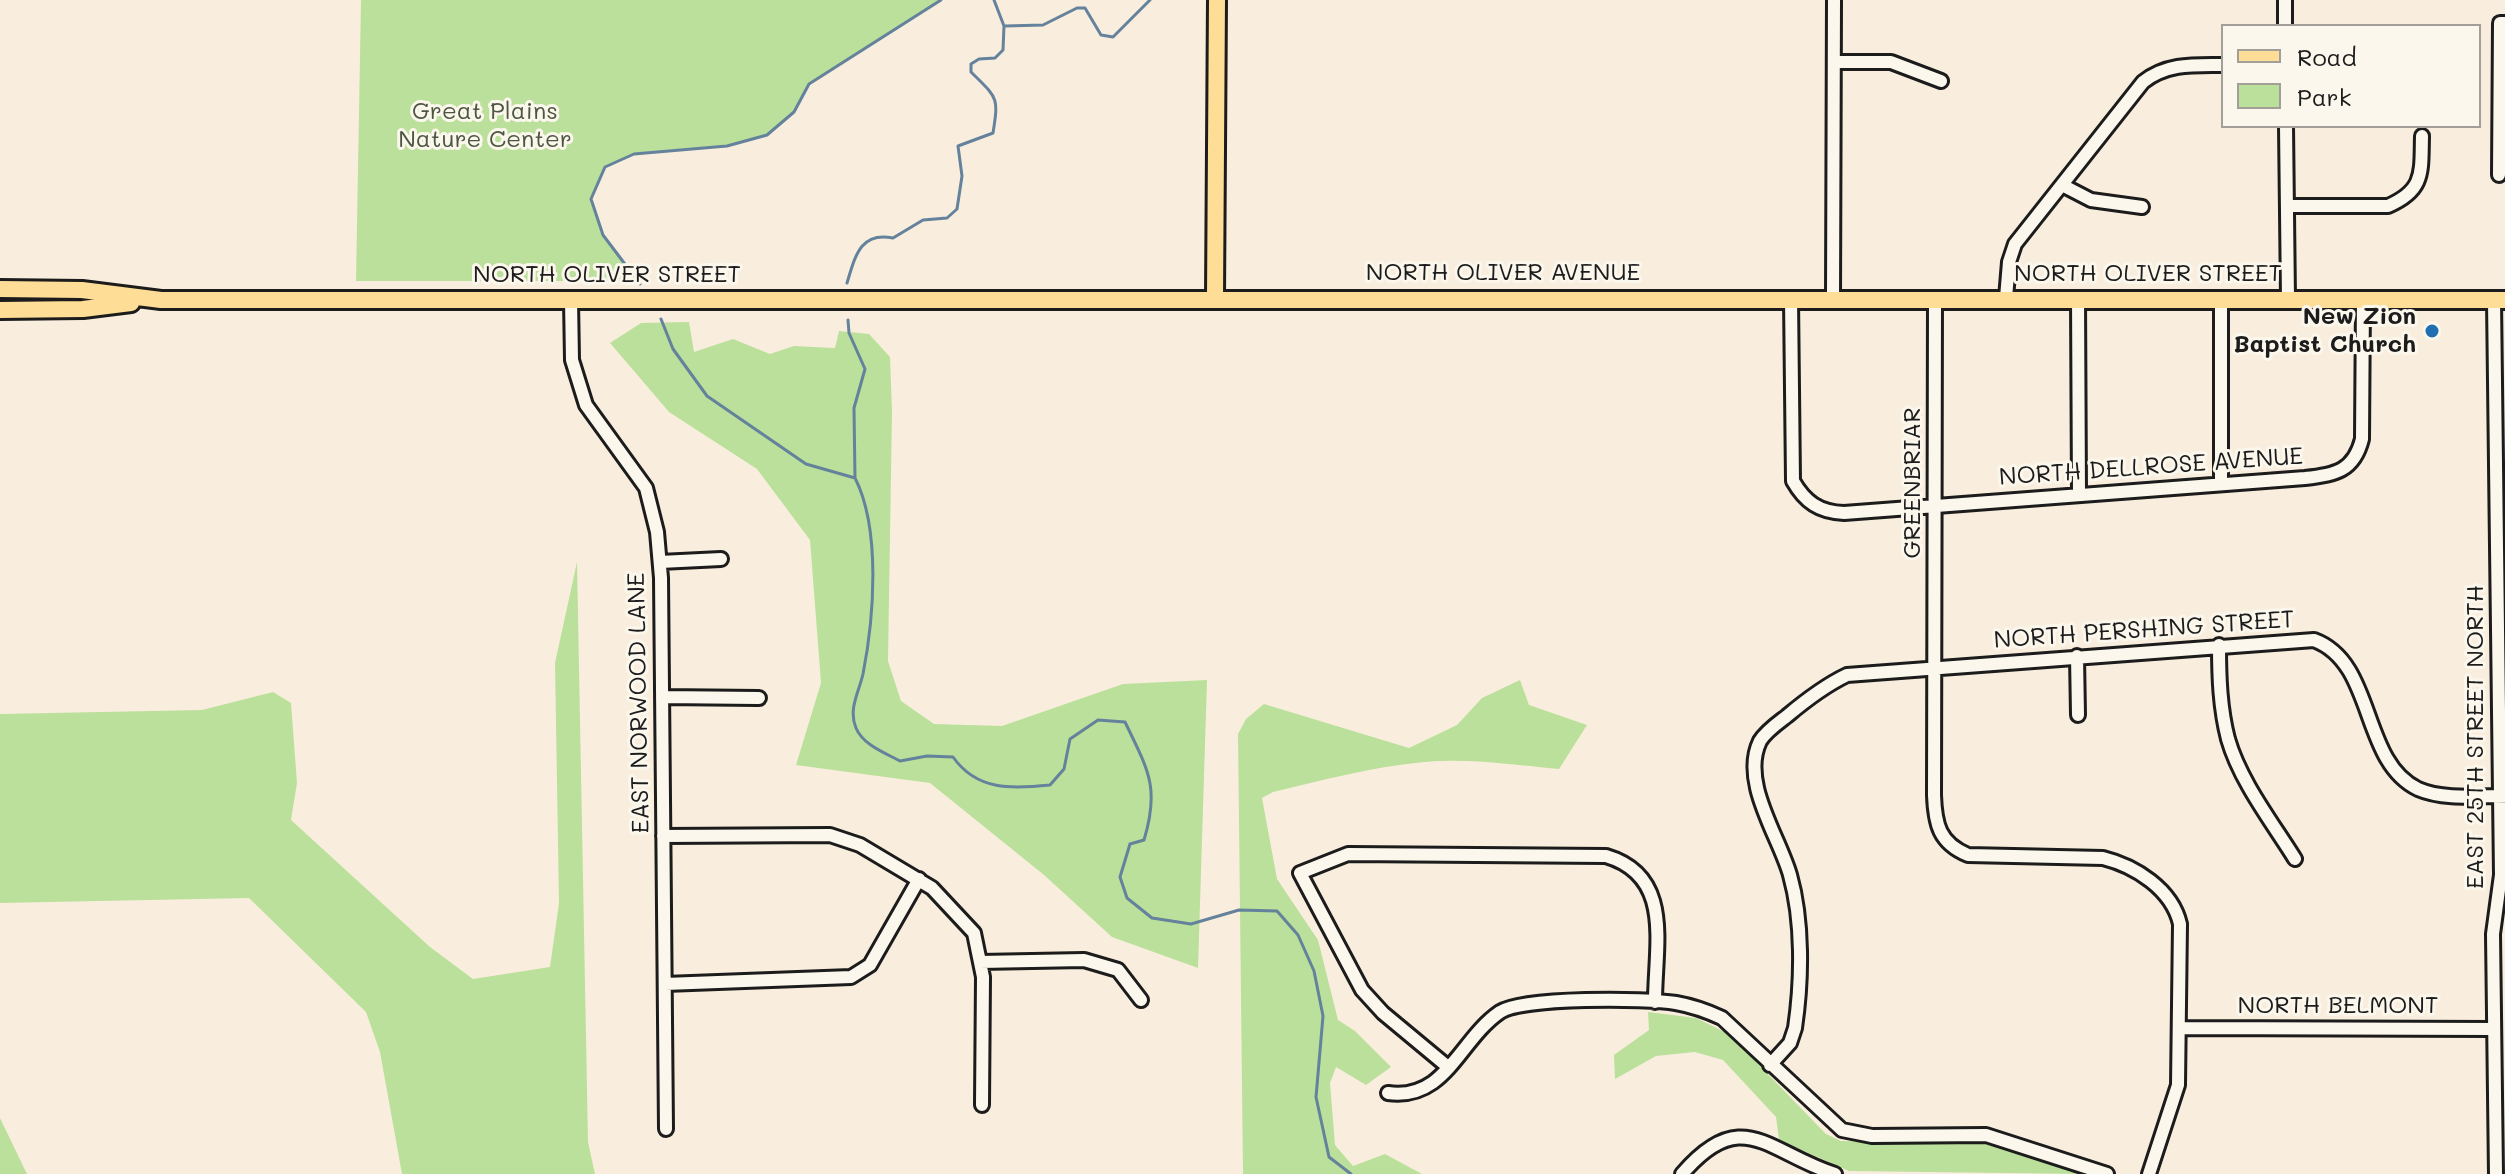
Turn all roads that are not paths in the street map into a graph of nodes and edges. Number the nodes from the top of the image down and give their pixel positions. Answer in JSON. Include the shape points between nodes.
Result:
{"nodes":[{"id":1,"x":1217,"y":0,"type":"edge"},
{"id":2,"x":1834,"y":0,"type":"edge"},
{"id":3,"x":2285,"y":0,"type":"edge"},
{"id":4,"x":2502,"y":23,"type":"edge"},
{"id":5,"x":2285,"y":24,"type":"edge"},
{"id":6,"x":1834,"y":62,"type":"junction"},
{"id":7,"x":2221,"y":65,"type":"edge"},
{"id":8,"x":1941,"y":81,"type":"dead end"},
{"id":9,"x":2286,"y":128,"type":"edge"},
{"id":10,"x":2422,"y":136,"type":"dead end"},
{"id":11,"x":2499,"y":175,"type":"dead end"},
{"id":12,"x":2062,"y":185,"type":"junction"},
{"id":13,"x":2287,"y":206,"type":"junction"},
{"id":14,"x":2142,"y":207,"type":"dead end"},
{"id":15,"x":0,"y":289,"type":"edge"},
{"id":16,"x":1215,"y":297,"type":"junction"},
{"id":17,"x":1791,"y":298,"type":"junction"},
{"id":18,"x":1833,"y":298,"type":"junction"},
{"id":19,"x":1935,"y":298,"type":"junction"},
{"id":20,"x":2006,"y":298,"type":"junction"},
{"id":21,"x":2078,"y":298,"type":"junction"},
{"id":22,"x":2221,"y":298,"type":"junction"},
{"id":23,"x":2288,"y":299,"type":"junction"},
{"id":24,"x":2363,"y":299,"type":"junction"},
{"id":25,"x":161,"y":300,"type":"junction"},
{"id":26,"x":571,"y":300,"type":"junction"},
{"id":27,"x":2500,"y":300,"type":"edge"},
{"id":28,"x":0,"y":310,"type":"edge"},
{"id":29,"x":2221,"y":483,"type":"junction"},
{"id":30,"x":2079,"y":494,"type":"junction"},
{"id":31,"x":1935,"y":505,"type":"junction"},
{"id":32,"x":2502,"y":528,"type":"edge"},
{"id":33,"x":721,"y":559,"type":"dead end"},
{"id":34,"x":660,"y":562,"type":"junction"},
{"id":35,"x":2219,"y":645,"type":"junction"},
{"id":36,"x":2077,"y":656,"type":"junction"},
{"id":37,"x":1935,"y":667,"type":"junction"},
{"id":38,"x":662,"y":697,"type":"junction"},
{"id":39,"x":759,"y":698,"type":"dead end"},
{"id":40,"x":2078,"y":715,"type":"dead end"},
{"id":41,"x":2503,"y":796,"type":"edge"},
{"id":42,"x":663,"y":836,"type":"junction"},
{"id":43,"x":2295,"y":859,"type":"dead end"},
{"id":44,"x":919,"y":879,"type":"junction"},
{"id":45,"x":980,"y":962,"type":"junction"},
{"id":46,"x":665,"y":984,"type":"junction"},
{"id":47,"x":1141,"y":1000,"type":"dead end"},
{"id":48,"x":1655,"y":1002,"type":"junction"},
{"id":49,"x":2181,"y":1028,"type":"junction"},
{"id":50,"x":2494,"y":1029,"type":"junction"},
{"id":51,"x":1770,"y":1065,"type":"junction"},
{"id":52,"x":1448,"y":1067,"type":"junction"},
{"id":53,"x":1388,"y":1093,"type":"dead end"},
{"id":54,"x":2500,"y":1102,"type":"edge"},
{"id":55,"x":982,"y":1105,"type":"dead end"},
{"id":56,"x":666,"y":1129,"type":"dead end"},
{"id":57,"x":1682,"y":1174,"type":"edge"},
{"id":58,"x":1835,"y":1174,"type":"edge"},
{"id":59,"x":2107,"y":1174,"type":"edge"},
{"id":60,"x":2149,"y":1174,"type":"edge"},
{"id":61,"x":2496,"y":1174,"type":"edge"}],
"edges":[{"from":1,"to":16,"type":"main road"},
{"from":2,"to":6,"type":"street"},
{"from":3,"to":5,"type":"street"},
{"from":4,"to":11,"type":"street"},
{"from":6,"to":8,"type":"street","via":[[1891,62]]},
{"from":6,"to":18,"type":"street"},
{"from":7,"to":12,"type":"street","via":[[2157,71]]},
{"from":9,"to":13,"type":"street"},
{"from":10,"to":13,"type":"street","via":[[2421,174],[2415,189],[2400,201],[2388,206]]},
{"from":12,"to":14,"type":"street","via":[[2091,200]]},
{"from":12,"to":20,"type":"street","via":[[2015,244]]},
{"from":13,"to":23,"type":"street"},
{"from":15,"to":25,"type":"main road","name":"NORTH OLIVER STREET","via":[[82,290]]},
{"from":16,"to":17,"type":"main road","name":"NORTH OLIVER AVENUE"},
{"from":16,"to":26,"type":"main road","name":"NORTH OLIVER STREET"},
{"from":17,"to":18,"type":"main road","name":"NORTH OLIVER STREET"},
{"from":17,"to":31,"type":"street","name":"NORTH DELLROSE AVENUE","via":[[1791,461],[1793,481],[1802,496],[1831,512]]},
{"from":18,"to":19,"type":"main road","name":"NORTH OLIVER STREET"},
{"from":19,"to":20,"type":"main road","name":"NORTH OLIVER STREET"},
{"from":19,"to":31,"type":"street","name":"GREENBRIAR"},
{"from":20,"to":21,"type":"main road","name":"NORTH OLIVER STREET"},
{"from":21,"to":22,"type":"main road","name":"NORTH OLIVER STREET"},
{"from":21,"to":30,"type":"street"},
{"from":22,"to":23,"type":"main road","name":"NORTH OLIVER STREET"},
{"from":22,"to":29,"type":"street"},
{"from":23,"to":24,"type":"main road","name":"NORTH OLIVER STREET"},
{"from":24,"to":27,"type":"main road","name":"NORTH OLIVER STREET"},
{"from":24,"to":29,"type":"street","name":"NORTH DELLROSE AVENUE","via":[[2359,451],[2344,470],[2330,475]]},
{"from":25,"to":26,"type":"main road","name":"NORTH OLIVER STREET"},
{"from":25,"to":28,"type":"main road","via":[[83,309]]},
{"from":26,"to":34,"type":"street","name":"EAST NORWOOD LANE","via":[[572,360],[586,405],[646,488]]},
{"from":27,"to":32,"type":"street","name":"EAST 25TH STREET NORTH"},
{"from":29,"to":30,"type":"street","name":"NORTH DELLROSE AVENUE"},
{"from":30,"to":31,"type":"street","name":"NORTH DELLROSE AVENUE"},
{"from":31,"to":37,"type":"street","name":"GREENBRIAR"},
{"from":32,"to":41,"type":"street","name":"EAST 25TH STREET NORTH"},
{"from":33,"to":34,"type":"street"},
{"from":34,"to":38,"type":"street","name":"EAST NORWOOD LANE"},
{"from":35,"to":36,"type":"street","name":"NORTH PERSHING STREET"},
{"from":35,"to":41,"type":"street","name":"NORTH PERSHING STREET","via":[[2296,639],[2327,645],[2340,655],[2397,772],[2418,788],[2444,794]]},
{"from":35,"to":43,"type":"street","via":[[2221,706],[2229,742]]},
{"from":36,"to":37,"type":"street","name":"NORTH PERSHING STREET"},
{"from":36,"to":40,"type":"street"},
{"from":37,"to":49,"type":"street","name":"GREENBRIAR","via":[[1938,829],[1953,849],[1968,855],[2103,858],[2143,876],[2177,913]]},
{"from":37,"to":51,"type":"street","name":"NORTH PERSHING STREET","via":[[1847,675],[1823,686],[1761,741],[1755,776],[1791,877],[1797,921],[1798,1006],[1790,1043]]},
{"from":38,"to":39,"type":"street"},
{"from":38,"to":42,"type":"street","name":"EAST NORWOOD LANE"},
{"from":41,"to":50,"type":"street","name":"EAST 25TH STREET NORTH","via":[[2493,934]]},
{"from":42,"to":44,"type":"street","via":[[830,835],[860,845]]},
{"from":42,"to":46,"type":"street","name":"EAST NORWOOD LANE"},
{"from":44,"to":45,"type":"street","via":[[974,933]]},
{"from":44,"to":46,"type":"street","via":[[870,965],[851,977]]},
{"from":45,"to":47,"type":"street","via":[[1084,960],[1118,970]]},
{"from":45,"to":55,"type":"street"},
{"from":46,"to":56,"type":"street","name":"EAST NORWOOD LANE"},
{"from":48,"to":51,"type":"street","via":[[1702,1008],[1722,1018]]},
{"from":48,"to":52,"type":"street","via":[[1518,1004],[1486,1023]]},
{"from":48,"to":52,"type":"street","via":[[1655,906],[1642,874],[1627,862],[1606,856],[1348,854],[1300,873],[1362,990]]},
{"from":49,"to":50,"type":"street","name":"NORTH BELMONT"},
{"from":49,"to":60,"type":"street","via":[[2178,1085]]},
{"from":50,"to":54,"type":"street","name":"EAST 25TH STREET NORTH"},
{"from":51,"to":59,"type":"street","via":[[1842,1130],[1872,1136],[1986,1135]]},
{"from":52,"to":53,"type":"street","via":[[1423,1091],[1407,1096]]},
{"from":54,"to":61,"type":"street","name":"EAST 25TH STREET NORTH"},
{"from":57,"to":58,"type":"street","via":[[1713,1143],[1739,1137],[1762,1141]]}]}
